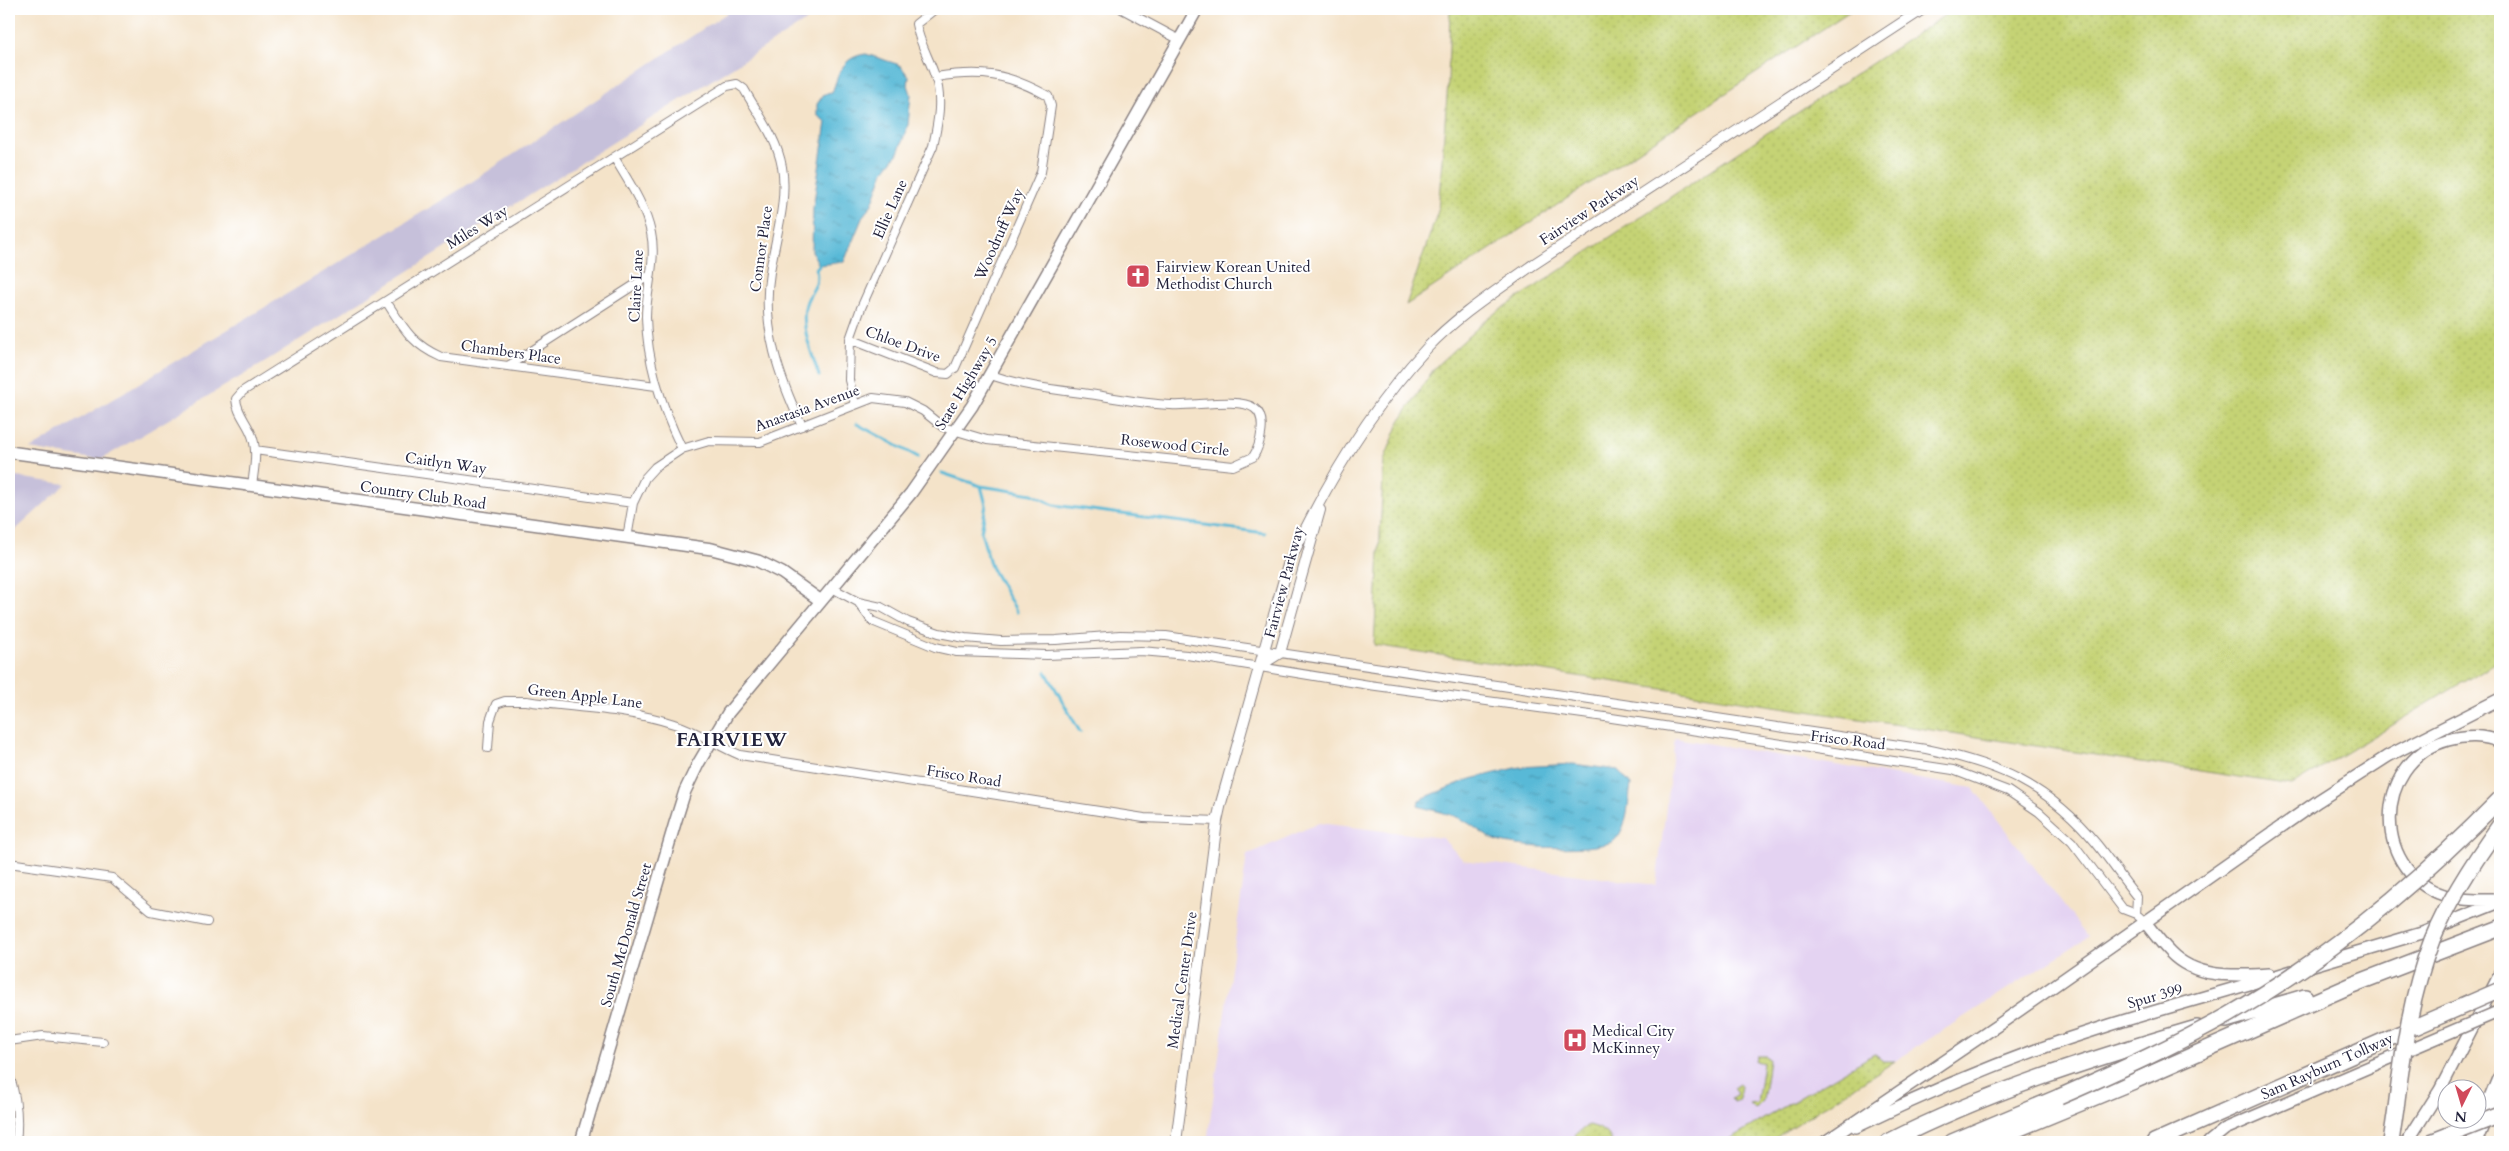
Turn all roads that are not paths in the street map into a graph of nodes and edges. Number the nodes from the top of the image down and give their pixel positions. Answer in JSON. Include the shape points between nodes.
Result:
{"nodes":[{"id":1,"x":935,"y":9,"type":"edge"},
{"id":2,"x":1122,"y":9,"type":"edge"},
{"id":3,"x":1197,"y":9,"type":"edge"},
{"id":4,"x":1923,"y":9,"type":"edge"},
{"id":5,"x":1180,"y":40,"type":"junction"},
{"id":6,"x":936,"y":77,"type":"junction"},
{"id":7,"x":737,"y":84,"type":"joint"},
{"id":8,"x":614,"y":157,"type":"junction"},
{"id":9,"x":650,"y":275,"type":"junction"},
{"id":10,"x":386,"y":301,"type":"junction"},
{"id":11,"x":850,"y":339,"type":"junction"},
{"id":12,"x":508,"y":366,"type":"junction"},
{"id":13,"x":948,"y":374,"type":"joint"},
{"id":14,"x":991,"y":375,"type":"junction"},
{"id":15,"x":656,"y":386,"type":"junction"},
{"id":16,"x":855,"y":404,"type":"junction"},
{"id":17,"x":802,"y":426,"type":"junction"},
{"id":18,"x":954,"y":432,"type":"junction"},
{"id":19,"x":682,"y":449,"type":"junction"},
{"id":20,"x":255,"y":450,"type":"junction"},
{"id":21,"x":9,"y":452,"type":"edge"},
{"id":22,"x":252,"y":486,"type":"junction"},
{"id":23,"x":1326,"y":493,"type":"junction"},
{"id":24,"x":633,"y":503,"type":"junction"},
{"id":25,"x":627,"y":538,"type":"junction"},
{"id":26,"x":832,"y":588,"type":"junction"},
{"id":27,"x":821,"y":601,"type":"junction"},
{"id":28,"x":858,"y":602,"type":"junction"},
{"id":29,"x":1056,"y":640,"type":"junction"},
{"id":30,"x":1263,"y":651,"type":"junction"},
{"id":31,"x":1280,"y":653,"type":"junction"},
{"id":32,"x":1056,"y":655,"type":"junction"},
{"id":33,"x":1258,"y":667,"type":"junction"},
{"id":34,"x":1448,"y":678,"type":"junction"},
{"id":35,"x":1445,"y":696,"type":"junction"},
{"id":36,"x":2500,"y":700,"type":"edge"},
{"id":37,"x":1685,"y":713,"type":"junction"},
{"id":38,"x":1683,"y":730,"type":"junction"},
{"id":39,"x":711,"y":741,"type":"junction"},
{"id":40,"x":2500,"y":742,"type":"edge"},
{"id":41,"x":488,"y":748,"type":"dead end"},
{"id":42,"x":1958,"y":756,"type":"junction"},
{"id":43,"x":1953,"y":770,"type":"junction"},
{"id":44,"x":2500,"y":799,"type":"edge"},
{"id":45,"x":1217,"y":821,"type":"junction"},
{"id":46,"x":2500,"y":825,"type":"edge"},
{"id":47,"x":9,"y":863,"type":"edge"},
{"id":48,"x":2500,"y":901,"type":"edge"},
{"id":49,"x":2140,"y":918,"type":"junction"},
{"id":50,"x":207,"y":922,"type":"dead end"},
{"id":51,"x":2500,"y":928,"type":"edge"},
{"id":52,"x":2285,"y":974,"type":"junction"},
{"id":53,"x":2500,"y":974,"type":"edge"},
{"id":54,"x":2352,"y":985,"type":"junction"},
{"id":55,"x":2500,"y":990,"type":"edge"},
{"id":56,"x":2500,"y":1011,"type":"edge"},
{"id":57,"x":9,"y":1041,"type":"edge"},
{"id":58,"x":103,"y":1042,"type":"dead end"},
{"id":59,"x":9,"y":1074,"type":"edge"},
{"id":60,"x":2500,"y":1079,"type":"edge"},
{"id":61,"x":2500,"y":1116,"type":"edge"},
{"id":62,"x":2225,"y":1129,"type":"junction"},
{"id":63,"x":16,"y":1142,"type":"edge"},
{"id":64,"x":581,"y":1142,"type":"edge"},
{"id":65,"x":1176,"y":1142,"type":"edge"},
{"id":66,"x":1826,"y":1142,"type":"edge"},
{"id":67,"x":1888,"y":1142,"type":"edge"},
{"id":68,"x":1952,"y":1142,"type":"edge"},
{"id":69,"x":1986,"y":1142,"type":"edge"},
{"id":70,"x":2154,"y":1142,"type":"edge"},
{"id":71,"x":2201,"y":1142,"type":"edge"},
{"id":72,"x":2209,"y":1142,"type":"edge"},
{"id":73,"x":2391,"y":1142,"type":"edge"},
{"id":74,"x":2407,"y":1142,"type":"edge"},
{"id":75,"x":2431,"y":1142,"type":"edge"},
{"id":76,"x":2474,"y":1142,"type":"edge"}],
"edges":[{"from":1,"to":6,"type":"street","name":"Ellie Lane","via":[[916,24],[917,34]]},
{"from":2,"to":5,"type":"street"},
{"from":3,"to":5,"type":"main road","name":"State Highway 5"},
{"from":4,"to":23,"type":"street","name":"Fairview Parkway","via":[[1534,264],[1453,324],[1427,348],[1384,399],[1344,457]]},
{"from":5,"to":14,"type":"main road","name":"State Highway 5"},
{"from":6,"to":11,"type":"street","name":"Ellie Lane","via":[[939,95],[933,146]]},
{"from":6,"to":13,"type":"street","name":"Woodruff Way","via":[[968,72],[1001,76],[1048,96],[1051,106],[1040,172],[955,368]]},
{"from":7,"to":8,"type":"street","name":"Miles Way","via":[[728,86]]},
{"from":7,"to":17,"type":"street","name":"Connor Place","via":[[744,89],[777,145],[782,168],[783,190],[769,275],[770,343],[779,375]]},
{"from":8,"to":9,"type":"street","name":"Claire Lane","via":[[645,211],[653,254]]},
{"from":8,"to":10,"type":"street","name":"Miles Way"},
{"from":9,"to":12,"type":"street"},
{"from":9,"to":15,"type":"street","name":"Claire Lane","via":[[646,317]]},
{"from":10,"to":12,"type":"street","name":"Chambers Place","via":[[423,349],[441,357]]},
{"from":10,"to":20,"type":"street","name":"Miles Way","via":[[243,391],[236,399],[237,408],[251,433]]},
{"from":11,"to":13,"type":"street","name":"Chloe Drive"},
{"from":11,"to":16,"type":"street","name":"Ellie Lane","via":[[849,380]]},
{"from":12,"to":15,"type":"street","name":"Chambers Place"},
{"from":14,"to":18,"type":"main road","name":"State Highway 5"},
{"from":14,"to":18,"type":"street","name":"Rosewood Circle","via":[[1017,384],[1169,405],[1244,404],[1257,410],[1260,416],[1262,428],[1258,446],[1253,457],[1233,466],[988,440]]},
{"from":15,"to":19,"type":"street","name":"Claire Lane"},
{"from":16,"to":17,"type":"street","name":"Anastasia Avenue"},
{"from":16,"to":18,"type":"street","name":"Anastasia Avenue","via":[[872,398],[905,402]]},
{"from":17,"to":19,"type":"street","name":"Anastasia Avenue","via":[[760,442],[709,441]]},
{"from":18,"to":26,"type":"main road","name":"State Highway 5","via":[[912,493]]},
{"from":19,"to":24,"type":"street","name":"Anastasia Avenue","via":[[655,467],[642,483]]},
{"from":20,"to":22,"type":"street"},
{"from":20,"to":24,"type":"street","name":"Caitlyn Way"},
{"from":21,"to":22,"type":"main road","name":"Country Club Road"},
{"from":22,"to":25,"type":"main road","name":"Country Club Road"},
{"from":23,"to":30,"type":"street","name":"Fairview Parkway","via":[[1288,565]]},
{"from":23,"to":31,"type":"street","name":"Fairview Parkway"},
{"from":24,"to":25,"type":"street","name":"Anastasia Avenue"},
{"from":25,"to":27,"type":"main road","name":"Country Club Road","via":[[712,550],[758,561],[782,573]]},
{"from":26,"to":27,"type":"main road","name":"State Highway 5"},
{"from":26,"to":28,"type":"street"},
{"from":27,"to":39,"type":"main road","name":"State Highway 5","via":[[745,690]]},
{"from":28,"to":29,"type":"street","via":[[881,607],[908,622],[939,633],[1001,641]]},
{"from":28,"to":32,"type":"street","name":"Frisco Road","via":[[872,621],[935,647],[957,652]]},
{"from":29,"to":30,"type":"street","via":[[1120,635],[1166,636]]},
{"from":29,"to":32,"type":"street"},
{"from":30,"to":31,"type":"street"},
{"from":30,"to":33,"type":"street","name":"Fairview Parkway"},
{"from":31,"to":33,"type":"street","name":"Fairview Parkway"},
{"from":31,"to":34,"type":"street"},
{"from":32,"to":33,"type":"street","name":"Frisco Road","via":[[1141,651]]},
{"from":33,"to":35,"type":"street","name":"Frisco Road"},
{"from":33,"to":45,"type":"street","name":"Fairview Parkway"},
{"from":34,"to":35,"type":"street"},
{"from":34,"to":37,"type":"street"},
{"from":35,"to":38,"type":"street","name":"Frisco Road"},
{"from":36,"to":49,"type":"main road","via":[[2388,756]]},
{"from":37,"to":38,"type":"street"},
{"from":37,"to":42,"type":"street"},
{"from":38,"to":43,"type":"street","name":"Frisco Road"},
{"from":39,"to":41,"type":"street","name":"Green Apple Lane","via":[[659,719],[505,701],[496,704],[490,721]]},
{"from":39,"to":45,"type":"street","name":"Frisco Road","via":[[740,755],[1144,818]]},
{"from":39,"to":64,"type":"main road","name":"South McDonald Street","via":[[685,791]]},
{"from":40,"to":48,"type":"main road","via":[[2472,736],[2455,738],[2437,743],[2425,751],[2414,759],[2398,781],[2390,816],[2398,856],[2419,881],[2451,897]]},
{"from":42,"to":43,"type":"street"},
{"from":42,"to":49,"type":"street","via":[[1996,767],[2038,789],[2058,804],[2096,843],[2137,897]]},
{"from":43,"to":49,"type":"street","name":"Frisco Road","via":[[2008,791],[2039,812],[2072,842],[2122,909]]},
{"from":44,"to":68,"type":"highway","bridge":true,"via":[[2432,867],[2384,908],[2289,977],[2230,1014],[2174,1045]]},
{"from":45,"to":65,"type":"street","name":"Medical Center Drive"},
{"from":46,"to":73,"type":"highway","bridge":true,"via":[[2463,879],[2423,966],[2409,1020]]},
{"from":47,"to":50,"type":"street","via":[[112,878],[151,911]]},
{"from":48,"to":52,"type":"main road","name":"Spur 399","via":[[2422,933]]},
{"from":49,"to":52,"type":"main road","via":[[2170,952],[2202,971],[2221,975]]},
{"from":49,"to":66,"type":"main road"},
{"from":51,"to":54,"type":"highway"},
{"from":52,"to":66,"type":"main road","name":"Spur 399","via":[[2024,1054],[1906,1102]]},
{"from":53,"to":74,"type":"main road","via":[[2440,1090]]},
{"from":54,"to":67,"type":"highway","via":[[2052,1072],[1980,1099]]},
{"from":54,"to":69,"type":"highway"},
{"from":55,"to":70,"type":"highway","name":"Sam Rayburn Tollway","bridge":true},
{"from":56,"to":62,"type":"main road","bridge":true},
{"from":57,"to":58,"type":"street","via":[[43,1036]]},
{"from":59,"to":63,"type":"street","via":[[17,1098]]},
{"from":60,"to":76,"type":"highway"},
{"from":61,"to":75,"type":"highway","bridge":true},
{"from":62,"to":71,"type":"main road"},
{"from":62,"to":72,"type":"main road"}]}
